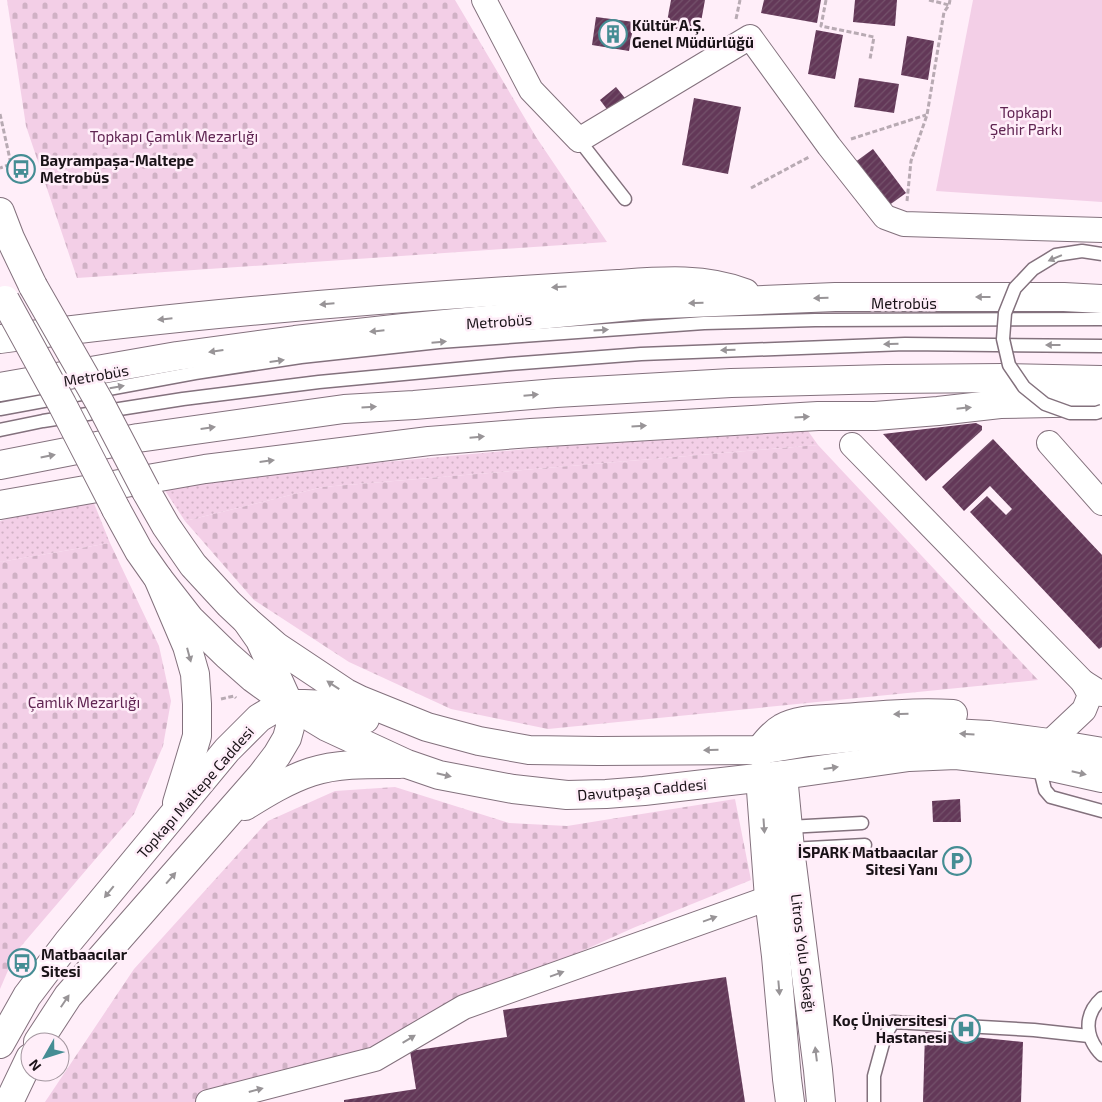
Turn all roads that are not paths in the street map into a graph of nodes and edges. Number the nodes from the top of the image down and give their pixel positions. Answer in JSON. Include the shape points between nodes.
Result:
{"nodes":[{"id":1,"x":484,"y":0,"type":"edge"},
{"id":2,"x":579,"y":140,"type":"junction"},
{"id":3,"x":625,"y":199,"type":"dead end"},
{"id":4,"x":0,"y":212,"type":"edge"},
{"id":5,"x":1102,"y":230,"type":"edge"},
{"id":6,"x":1102,"y":254,"type":"edge"},
{"id":7,"x":2,"y":295,"type":"edge"},
{"id":8,"x":1102,"y":299,"type":"edge"},
{"id":9,"x":762,"y":300,"type":"junction"},
{"id":10,"x":1102,"y":319,"type":"edge"},
{"id":11,"x":0,"y":339,"type":"edge"},
{"id":12,"x":1102,"y":346,"type":"edge"},
{"id":13,"x":1102,"y":380,"type":"edge"},
{"id":14,"x":0,"y":387,"type":"edge"},
{"id":15,"x":1102,"y":402,"type":"edge"},
{"id":16,"x":0,"y":409,"type":"edge"},
{"id":17,"x":1102,"y":412,"type":"edge"},
{"id":18,"x":0,"y":430,"type":"edge"},
{"id":19,"x":852,"y":444,"type":"dead end"},
{"id":20,"x":1049,"y":444,"type":"dead end"},
{"id":21,"x":0,"y":465,"type":"edge"},
{"id":22,"x":1102,"y":503,"type":"edge"},
{"id":23,"x":0,"y":505,"type":"edge"},
{"id":24,"x":158,"y":578,"type":"junction"},
{"id":25,"x":246,"y":620,"type":"junction"},
{"id":26,"x":1093,"y":688,"type":"edge"},
{"id":27,"x":289,"y":704,"type":"junction"},
{"id":28,"x":771,"y":748,"type":"junction"},
{"id":29,"x":529,"y":750,"type":"junction"},
{"id":30,"x":1102,"y":752,"type":"edge"},
{"id":31,"x":1046,"y":754,"type":"junction"},
{"id":32,"x":407,"y":764,"type":"junction"},
{"id":33,"x":772,"y":776,"type":"junction"},
{"id":34,"x":1102,"y":778,"type":"edge"},
{"id":35,"x":1102,"y":811,"type":"edge"},
{"id":36,"x":174,"y":814,"type":"junction"},
{"id":37,"x":224,"y":818,"type":"junction"},
{"id":38,"x":862,"y":823,"type":"dead end"},
{"id":39,"x":789,"y":838,"type":"junction"},
{"id":40,"x":865,"y":845,"type":"dead end"},
{"id":41,"x":770,"y":898,"type":"junction"},
{"id":42,"x":1101,"y":997,"type":"edge"},
{"id":43,"x":45,"y":1032,"type":"edge"},
{"id":44,"x":1089,"y":1036,"type":"junction"},
{"id":45,"x":0,"y":1044,"type":"edge"},
{"id":46,"x":1102,"y":1055,"type":"edge"},
{"id":47,"x":20,"y":1078,"type":"edge"},
{"id":48,"x":8,"y":1102,"type":"edge"},
{"id":49,"x":208,"y":1102,"type":"edge"},
{"id":50,"x":790,"y":1102,"type":"edge"},
{"id":51,"x":821,"y":1102,"type":"edge"},
{"id":52,"x":874,"y":1102,"type":"edge"}],
"edges":[{"from":1,"to":2,"type":"street","via":[[530,90]]},
{"from":2,"to":3,"type":"lane"},
{"from":2,"to":5,"type":"street","via":[[750,38],[885,217],[904,224]]},
{"from":4,"to":25,"type":"main road","bridge":true,"via":[[34,286],[166,526],[194,565]]},
{"from":6,"to":17,"type":"lane","one_way":true,"bridge":true,"via":[[1082,251],[1056,256],[1033,268],[1012,296],[1005,313],[1003,339],[1010,365],[1024,387],[1045,404],[1070,413]]},
{"from":7,"to":24,"type":"main road","bridge":true,"via":[[139,551]]},
{"from":8,"to":9,"type":"main road","one_way":true,"via":[[836,297]]},
{"from":9,"to":11,"type":"main road","one_way":true,"via":[[730,287],[704,282],[660,281],[261,310]]},
{"from":9,"to":14,"type":"main road","one_way":true,"via":[[642,305],[295,340],[177,356]]},
{"from":16,"to":10,"type":"lane","name":"Metrobüs","one_way":true,"via":[[195,373],[301,357],[439,342],[704,323]]},
{"from":12,"to":18,"type":"lane","one_way":true,"via":[[905,344],[695,351],[528,362],[192,398]]},
{"from":21,"to":13,"type":"main road","one_way":true,"via":[[138,438],[344,409],[740,382],[1003,378]]},
{"from":23,"to":15,"type":"main road","one_way":true,"via":[[205,469],[429,441],[818,416],[875,416],[1000,404]]},
{"from":19,"to":26,"type":"street"},
{"from":20,"to":22,"type":"street"},
{"from":24,"to":27,"type":"main road","name":"Davutpaşa Caddesi","via":[[202,631],[253,678]]},
{"from":24,"to":36,"type":"main road","one_way":true,"via":[[187,646],[198,704],[197,736]]},
{"from":25,"to":27,"type":"main road","via":[[260,640]]},
{"from":29,"to":25,"type":"main road","name":"Davutpaşa Caddesi","one_way":true,"via":[[427,727],[360,700],[277,647]]},
{"from":26,"to":31,"type":"street","via":[[1084,710]]},
{"from":27,"to":29,"type":"main road","via":[[338,707],[410,737],[453,749],[469,752]]},
{"from":27,"to":32,"type":"main road","name":"Davutpaşa Caddesi","via":[[327,727]]},
{"from":27,"to":36,"type":"main road","name":"Topkapı Maltepe Caddesi","via":[[259,718],[227,750]]},
{"from":27,"to":37,"type":"main road","via":[[290,727],[278,755]]},
{"from":28,"to":29,"type":"main road","name":"Davutpaşa Caddesi","one_way":true},
{"from":31,"to":28,"type":"main road","name":"Davutpaşa Caddesi","one_way":true,"via":[[989,735],[934,732],[865,736]]},
{"from":28,"to":33,"type":"main road"},
{"from":30,"to":31,"type":"main road","name":"Davutpaşa Caddesi"},
{"from":33,"to":31,"type":"main road","name":"Davutpaşa Caddesi","one_way":true,"via":[[909,757]]},
{"from":31,"to":34,"type":"main road","name":"Davutpaşa Caddesi","one_way":true},
{"from":31,"to":35,"type":"lane","via":[[1042,778],[1051,797]]},
{"from":32,"to":33,"type":"main road","name":"Davutpaşa Caddesi","one_way":true,"via":[[439,775],[567,795],[644,791]]},
{"from":32,"to":37,"type":"main road","via":[[312,771],[284,783]]},
{"from":33,"to":39,"type":"main road","name":"Litros Yolu Sokağı"},
{"from":33,"to":41,"type":"main road","name":"Litros Yolu Sokağı","one_way":true},
{"from":36,"to":45,"type":"main road","name":"Topkapı Maltepe Caddesi","one_way":true,"via":[[27,996]]},
{"from":43,"to":37,"type":"main road","one_way":true,"via":[[68,996]]},
{"from":38,"to":39,"type":"lane"},
{"from":39,"to":40,"type":"lane"},
{"from":51,"to":39,"type":"main road","name":"Litros Yolu Sokağı","one_way":true},
{"from":49,"to":41,"type":"street","one_way":true,"via":[[375,1059],[464,1007]]},
{"from":41,"to":50,"type":"main road","name":"Litros Yolu Sokağı","one_way":true},
{"from":42,"to":44,"type":"lane","via":[[1090,1016]]},
{"from":44,"to":46,"type":"lane"},
{"from":44,"to":52,"type":"lane","via":[[893,1022],[885,1036],[874,1076]]},
{"from":47,"to":48,"type":"main road"}]}
